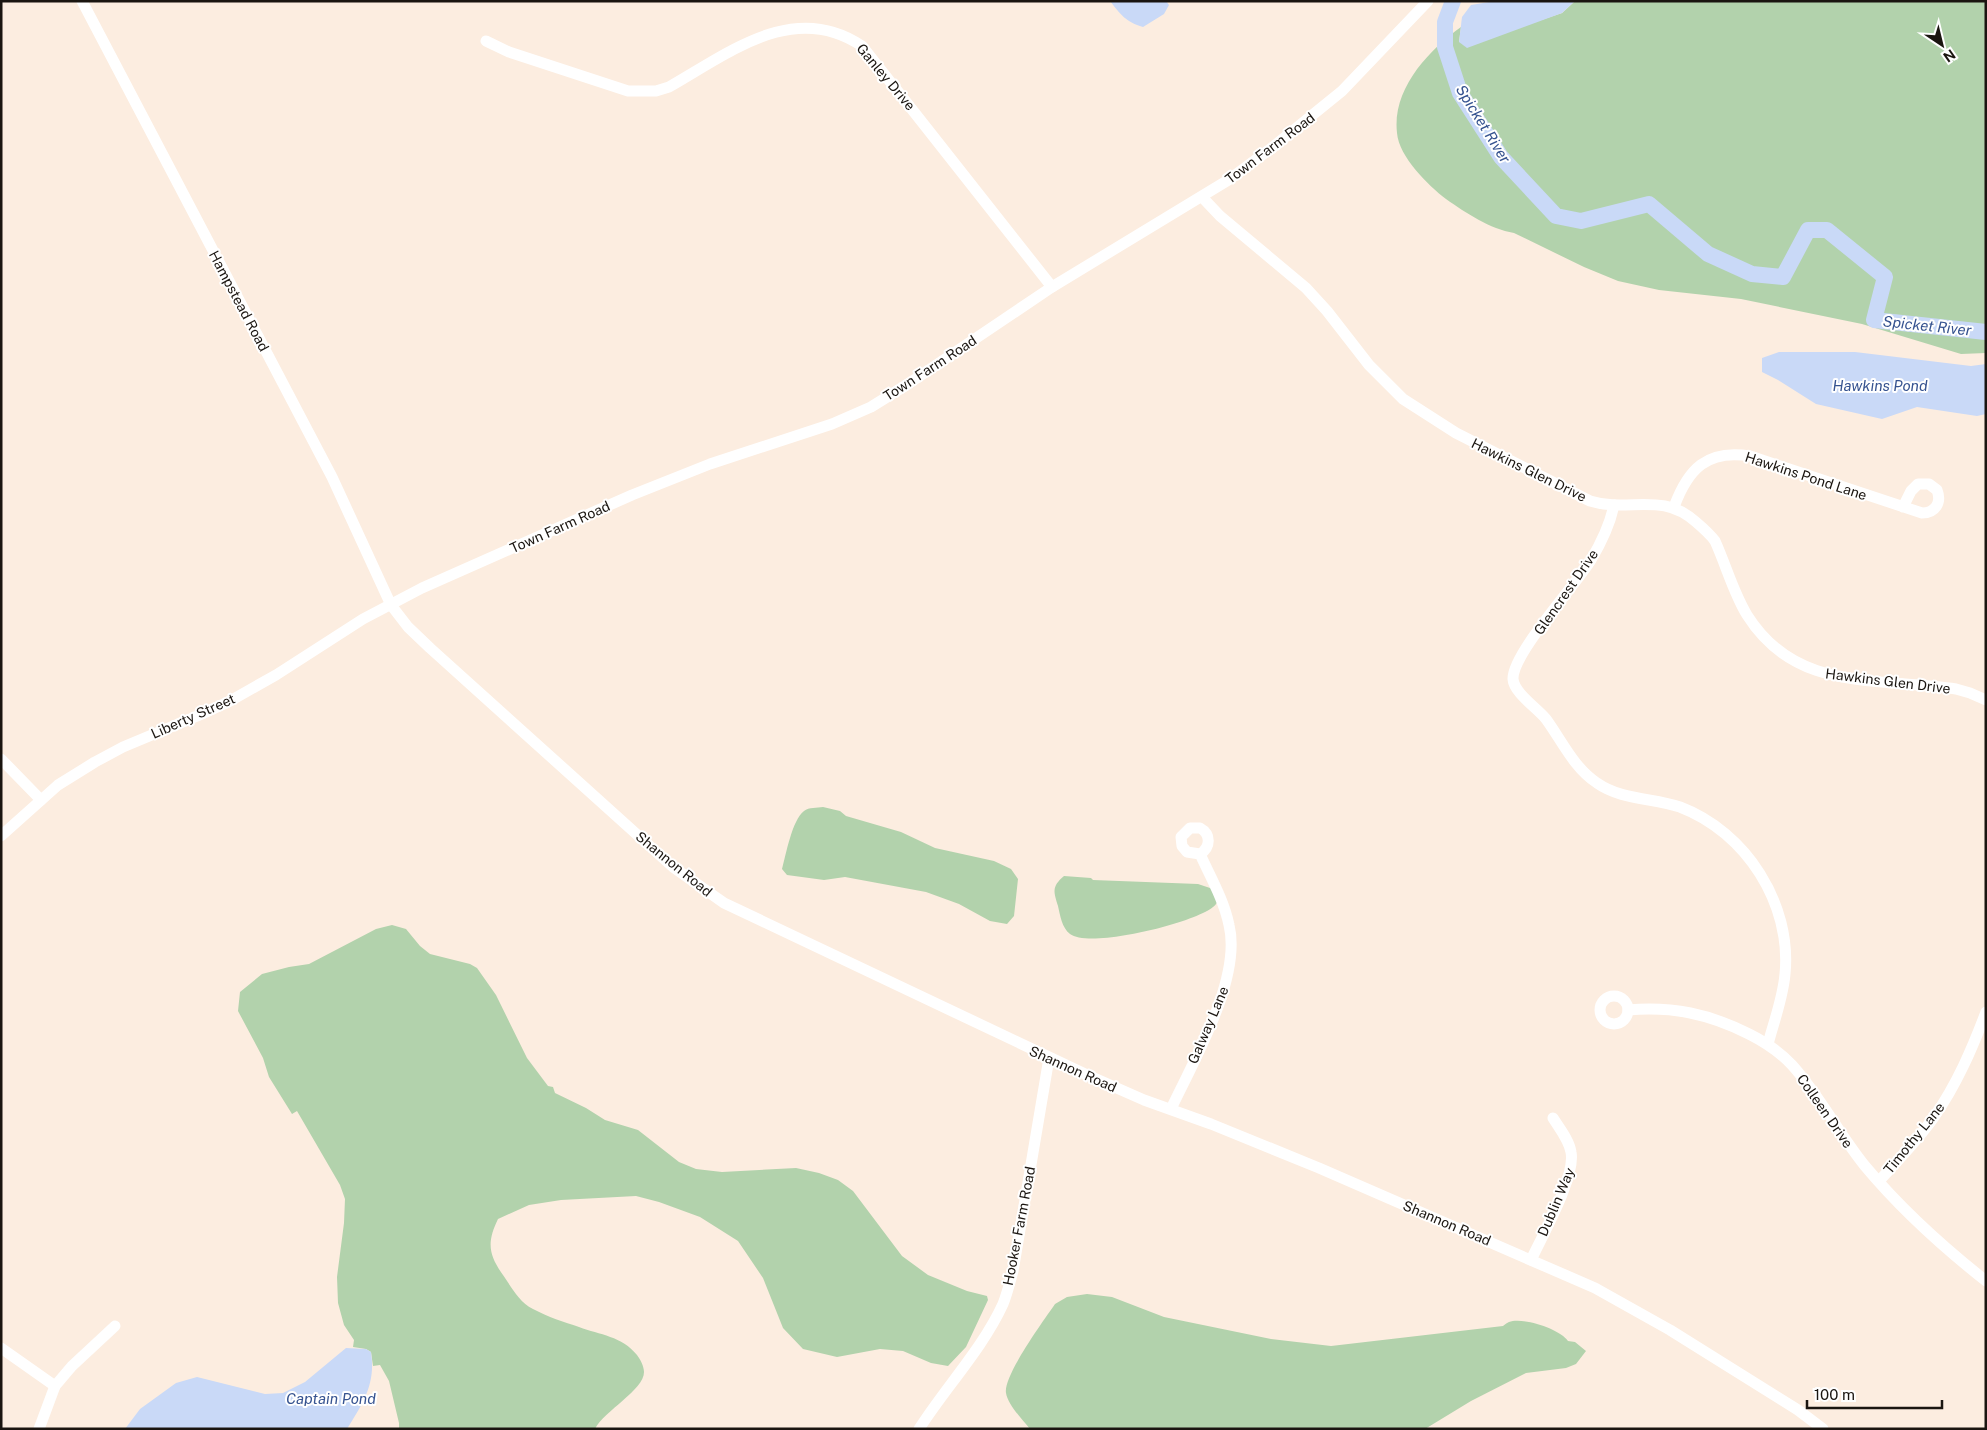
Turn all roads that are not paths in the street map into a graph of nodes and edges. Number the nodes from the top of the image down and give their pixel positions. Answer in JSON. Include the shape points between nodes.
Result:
{"nodes":[{"id":1,"x":82,"y":1,"type":"edge"},
{"id":2,"x":1428,"y":1,"type":"edge"},
{"id":3,"x":486,"y":41,"type":"dead end"},
{"id":4,"x":1202,"y":197,"type":"junction"},
{"id":5,"x":1052,"y":287,"type":"junction"},
{"id":6,"x":1614,"y":505,"type":"junction"},
{"id":7,"x":1674,"y":507,"type":"junction"},
{"id":8,"x":1903,"y":507,"type":"dead end"},
{"id":9,"x":391,"y":604,"type":"junction"},
{"id":10,"x":1986,"y":700,"type":"edge"},
{"id":11,"x":1,"y":759,"type":"edge"},
{"id":12,"x":41,"y":800,"type":"junction"},
{"id":13,"x":1,"y":836,"type":"edge"},
{"id":14,"x":1200,"y":854,"type":"dead end"},
{"id":15,"x":1628,"y":1010,"type":"dead end"},
{"id":16,"x":1986,"y":1012,"type":"edge"},
{"id":17,"x":1768,"y":1044,"type":"junction"},
{"id":18,"x":1049,"y":1058,"type":"junction"},
{"id":19,"x":1171,"y":1109,"type":"junction"},
{"id":20,"x":1553,"y":1118,"type":"dead end"},
{"id":21,"x":1878,"y":1181,"type":"junction"},
{"id":22,"x":1531,"y":1260,"type":"junction"},
{"id":23,"x":1986,"y":1281,"type":"edge"},
{"id":24,"x":115,"y":1326,"type":"dead end"},
{"id":25,"x":1,"y":1348,"type":"edge"},
{"id":26,"x":55,"y":1386,"type":"junction"},
{"id":27,"x":39,"y":1429,"type":"edge"},
{"id":28,"x":919,"y":1429,"type":"edge"},
{"id":29,"x":1823,"y":1429,"type":"edge"}],
"edges":[{"from":1,"to":9,"type":"street","name":"Hampstead Road","via":[[328,470]]},
{"from":2,"to":4,"type":"street","name":"Town Farm Road","via":[[1326,106]]},
{"from":3,"to":5,"type":"street","name":"Ganley Drive","via":[[612,87],[640,92],[669,87],[745,39],[774,26],[794,22],[835,28],[862,46]]},
{"from":4,"to":5,"type":"street","name":"Town Farm Road"},
{"from":4,"to":6,"type":"street","name":"Hawkins Glen Drive","via":[[1310,292],[1369,365],[1391,389],[1415,408],[1456,433],[1581,497]]},
{"from":5,"to":9,"type":"street","name":"Town Farm Road","via":[[871,407],[632,495]]},
{"from":6,"to":7,"type":"street","name":"Hawkins Glen Drive"},
{"from":6,"to":17,"type":"street","name":"Glencrest Drive","via":[[1590,561],[1515,666],[1514,683],[1538,709],[1576,763],[1597,784],[1697,815],[1729,837],[1751,861],[1770,891],[1781,924],[1785,950],[1785,974]]},
{"from":7,"to":8,"type":"street","name":"Hawkins Pond Lane","via":[[1683,485],[1695,469],[1716,457],[1740,454]]},
{"from":7,"to":10,"type":"street","name":"Hawkins Glen Drive","via":[[1711,536],[1747,615],[1770,643],[1796,662],[1828,675],[1956,689]]},
{"from":9,"to":12,"type":"street","name":"Liberty Street","via":[[249,691],[95,762]]},
{"from":9,"to":18,"type":"street","name":"Shannon Road","via":[[408,627],[430,648],[673,867],[706,892],[762,922]]},
{"from":11,"to":12,"type":"street"},
{"from":12,"to":13,"type":"street","name":"Liberty Street"},
{"from":14,"to":19,"type":"street","name":"Galway Lane","via":[[1230,926],[1231,960],[1216,1010]]},
{"from":15,"to":17,"type":"street","name":"Colleen Drive","via":[[1694,1012],[1731,1025]]},
{"from":16,"to":21,"type":"street","name":"Timothy Lane","via":[[1962,1070],[1941,1106]]},
{"from":17,"to":21,"type":"street","name":"Colleen Drive","via":[[1800,1075]]},
{"from":18,"to":19,"type":"street","name":"Shannon Road"},
{"from":18,"to":28,"type":"street","name":"Hooker Farm Road","via":[[1013,1271],[1004,1302],[975,1351]]},
{"from":19,"to":22,"type":"street","name":"Shannon Road","via":[[1319,1168]]},
{"from":20,"to":22,"type":"street","name":"Dublin Way","via":[[1566,1138],[1573,1162]]},
{"from":21,"to":23,"type":"street","name":"Colleen Drive","via":[[1949,1251]]},
{"from":22,"to":29,"type":"street","name":"Shannon Road","via":[[1595,1288],[1670,1330]]},
{"from":24,"to":26,"type":"street"},
{"from":25,"to":26,"type":"street"},
{"from":26,"to":27,"type":"street"}]}
